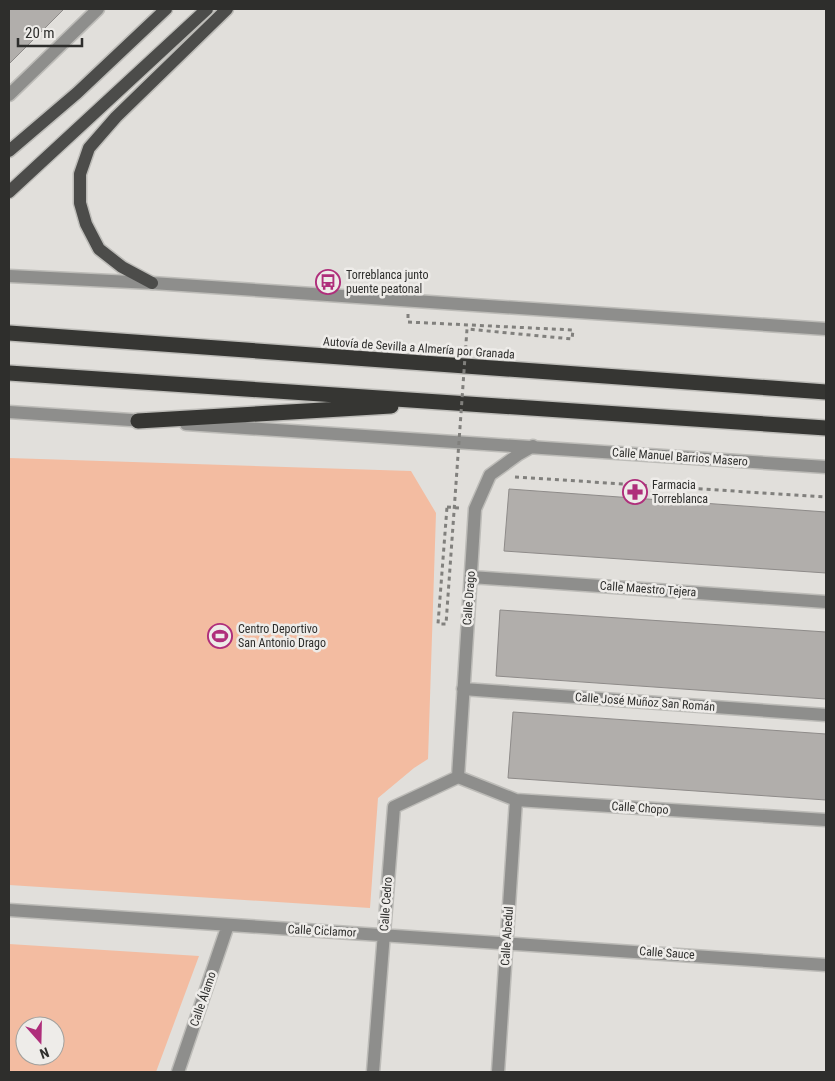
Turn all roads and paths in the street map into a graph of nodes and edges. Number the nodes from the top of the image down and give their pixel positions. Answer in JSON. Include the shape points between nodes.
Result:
{"nodes":[{"id":1,"x":98,"y":9,"type":"edge"},
{"id":2,"x":166,"y":9,"type":"edge"},
{"id":3,"x":207,"y":9,"type":"edge"},
{"id":4,"x":228,"y":9,"type":"edge"},
{"id":5,"x":9,"y":95,"type":"edge"},
{"id":6,"x":9,"y":151,"type":"edge"},
{"id":7,"x":9,"y":192,"type":"edge"},
{"id":8,"x":9,"y":276,"type":"edge"},
{"id":9,"x":152,"y":283,"type":"junction"},
{"id":10,"x":408,"y":314,"type":"dead end"},
{"id":11,"x":826,"y":329,"type":"edge"},
{"id":12,"x":9,"y":333,"type":"edge"},
{"id":13,"x":9,"y":373,"type":"edge"},
{"id":14,"x":826,"y":387,"type":"edge"},
{"id":15,"x":789,"y":390,"type":"junction"},
{"id":16,"x":826,"y":392,"type":"edge"},
{"id":17,"x":457,"y":403,"type":"junction"},
{"id":18,"x":9,"y":412,"type":"edge"},
{"id":19,"x":138,"y":421,"type":"junction"},
{"id":20,"x":826,"y":428,"type":"edge"},
{"id":21,"x":533,"y":446,"type":"junction"},
{"id":22,"x":826,"y":467,"type":"edge"},
{"id":23,"x":490,"y":476,"type":"junction"},
{"id":24,"x":826,"y":498,"type":"edge"},
{"id":25,"x":447,"y":507,"type":"dead end"},
{"id":26,"x":471,"y":577,"type":"junction"},
{"id":27,"x":826,"y":602,"type":"edge"},
{"id":28,"x":463,"y":689,"type":"junction"},
{"id":29,"x":826,"y":714,"type":"edge"},
{"id":30,"x":458,"y":777,"type":"junction"},
{"id":31,"x":516,"y":800,"type":"junction"},
{"id":32,"x":826,"y":820,"type":"edge"},
{"id":33,"x":9,"y":910,"type":"edge"},
{"id":34,"x":228,"y":925,"type":"junction"},
{"id":35,"x":384,"y":934,"type":"junction"},
{"id":36,"x":507,"y":942,"type":"junction"},
{"id":37,"x":826,"y":965,"type":"edge"},
{"id":38,"x":178,"y":1072,"type":"edge"},
{"id":39,"x":374,"y":1072,"type":"edge"},
{"id":40,"x":498,"y":1072,"type":"edge"}],
"edges":[{"from":1,"to":5,"type":"street"},
{"from":2,"to":6,"type":"main road","via":[[77,93]]},
{"from":3,"to":7,"type":"main road"},
{"from":4,"to":9,"type":"main road","via":[[116,117],[89,148],[80,174],[80,203],[98,249]]},
{"from":8,"to":9,"type":"street"},
{"from":9,"to":11,"type":"street"},
{"from":10,"to":25,"type":"path","bridge":true,"via":[[408,322],[573,330],[572,340],[467,329],[446,624],[438,624]]},
{"from":12,"to":15,"type":"highway","name":"Autovía de Sevilla a Almería por Granada"},
{"from":13,"to":17,"type":"highway"},
{"from":14,"to":15,"type":"highway"},
{"from":15,"to":16,"type":"highway","name":"Autovía de Sevilla a Almería por Granada"},
{"from":17,"to":19,"type":"highway"},
{"from":17,"to":20,"type":"highway"},
{"from":18,"to":19,"type":"street","name":"Calle Manuel Barrios Masero"},
{"from":19,"to":21,"type":"street","name":"Calle Manuel Barrios Masero"},
{"from":21,"to":22,"type":"street","name":"Calle Manuel Barrios Masero"},
{"from":21,"to":23,"type":"street","name":"Calle Drago"},
{"from":23,"to":24,"type":"path"},
{"from":23,"to":26,"type":"street","name":"Calle Drago","via":[[475,509]]},
{"from":26,"to":27,"type":"street","name":"Calle Maestro Tejera"},
{"from":26,"to":28,"type":"street","name":"Calle Drago"},
{"from":28,"to":29,"type":"street","name":"Calle José Muñoz San Román"},
{"from":28,"to":30,"type":"street","name":"Calle Drago"},
{"from":30,"to":31,"type":"street","name":"Calle Chopo"},
{"from":30,"to":35,"type":"street","name":"Calle Cedro","via":[[394,807]]},
{"from":31,"to":32,"type":"street","name":"Calle Chopo"},
{"from":31,"to":36,"type":"street","name":"Calle Abedul"},
{"from":33,"to":34,"type":"street","name":"Calle Ciclamor"},
{"from":34,"to":35,"type":"street","name":"Calle Ciclamor"},
{"from":34,"to":38,"type":"street","name":"Calle Álamo"},
{"from":35,"to":36,"type":"street","name":"Calle Ciclamor"},
{"from":35,"to":39,"type":"street","name":"Calle Cedro"},
{"from":36,"to":37,"type":"street","name":"Calle Sauce"},
{"from":36,"to":40,"type":"street","name":"Calle Abedul"}]}
